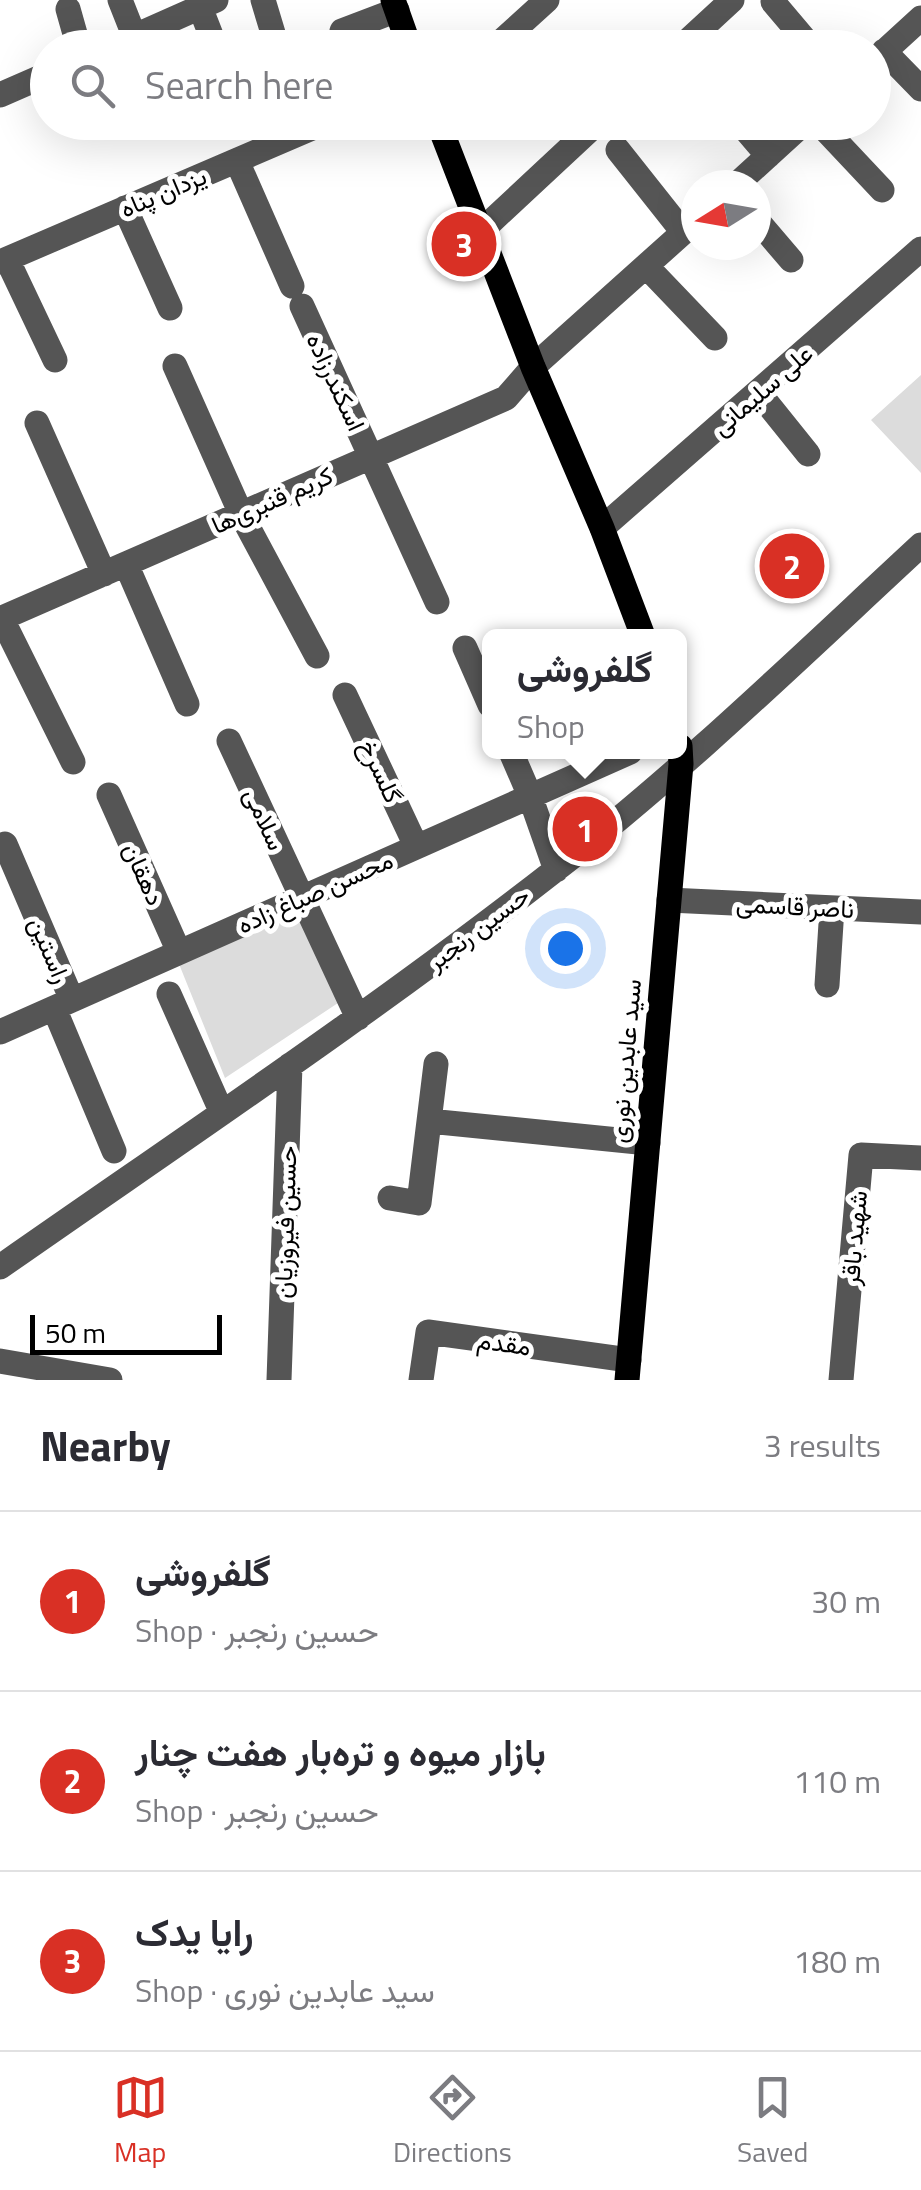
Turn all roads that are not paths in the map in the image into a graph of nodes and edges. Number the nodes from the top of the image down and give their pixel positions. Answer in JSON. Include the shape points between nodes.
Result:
{"nodes":[{"id":1,"x":120,"y":0,"type":"edge"},
{"id":2,"x":262,"y":0,"type":"edge"},
{"id":3,"x":547,"y":0,"type":"edge"},
{"id":4,"x":732,"y":0,"type":"edge"},
{"id":5,"x":773,"y":2,"type":"edge"},
{"id":6,"x":208,"y":4,"type":"edge"},
{"id":7,"x":395,"y":5,"type":"edge"},
{"id":8,"x":68,"y":9,"type":"dead end"},
{"id":9,"x":921,"y":18,"type":"edge"},
{"id":10,"x":74,"y":30,"type":"edge"},
{"id":11,"x":131,"y":30,"type":"edge"},
{"id":12,"x":159,"y":30,"type":"edge"},
{"id":13,"x":213,"y":30,"type":"edge"},
{"id":14,"x":272,"y":30,"type":"edge"},
{"id":15,"x":344,"y":30,"type":"edge"},
{"id":16,"x":404,"y":30,"type":"edge"},
{"id":17,"x":514,"y":30,"type":"edge"},
{"id":18,"x":700,"y":30,"type":"edge"},
{"id":19,"x":797,"y":30,"type":"edge"},
{"id":20,"x":891,"y":45,"type":"edge"},
{"id":21,"x":891,"y":65,"type":"edge"},
{"id":22,"x":30,"y":82,"type":"edge"},
{"id":23,"x":921,"y":89,"type":"edge"},
{"id":24,"x":0,"y":95,"type":"edge"},
{"id":25,"x":285,"y":140,"type":"edge"},
{"id":26,"x":445,"y":140,"type":"edge"},
{"id":27,"x":579,"y":140,"type":"edge"},
{"id":28,"x":754,"y":140,"type":"edge"},
{"id":29,"x":785,"y":140,"type":"edge"},
{"id":30,"x":835,"y":140,"type":"edge"},
{"id":31,"x":618,"y":150,"type":"dead end"},
{"id":32,"x":768,"y":156,"type":"junction"},
{"id":33,"x":237,"y":161,"type":"junction"},
{"id":34,"x":753,"y":170,"type":"edge"},
{"id":35,"x":882,"y":190,"type":"dead end"},
{"id":36,"x":125,"y":208,"type":"junction"},
{"id":37,"x":681,"y":217,"type":"edge"},
{"id":38,"x":480,"y":232,"type":"junction"},
{"id":39,"x":681,"y":233,"type":"edge"},
{"id":40,"x":771,"y":237,"type":"edge"},
{"id":41,"x":791,"y":260,"type":"dead end"},
{"id":42,"x":4,"y":261,"type":"edge"},
{"id":43,"x":916,"y":265,"type":"edge"},
{"id":44,"x":646,"y":266,"type":"junction"},
{"id":45,"x":170,"y":308,"type":"dead end"},
{"id":46,"x":715,"y":338,"type":"dead end"},
{"id":47,"x":55,"y":360,"type":"dead end"},
{"id":48,"x":175,"y":366,"type":"dead end"},
{"id":49,"x":533,"y":367,"type":"junction"},
{"id":50,"x":759,"y":393,"type":"junction"},
{"id":51,"x":37,"y":423,"type":"dead end"},
{"id":52,"x":808,"y":454,"type":"dead end"},
{"id":53,"x":371,"y":457,"type":"junction"},
{"id":54,"x":241,"y":514,"type":"junction"},
{"id":55,"x":602,"y":528,"type":"junction"},
{"id":56,"x":921,"y":545,"type":"edge"},
{"id":57,"x":115,"y":569,"type":"junction"},
{"id":58,"x":438,"y":602,"type":"dead end"},
{"id":59,"x":1,"y":619,"type":"edge"},
{"id":60,"x":641,"y":629,"type":"edge"},
{"id":61,"x":465,"y":648,"type":"dead end"},
{"id":62,"x":316,"y":656,"type":"dead end"},
{"id":63,"x":482,"y":687,"type":"edge"},
{"id":64,"x":345,"y":696,"type":"dead end"},
{"id":65,"x":187,"y":704,"type":"dead end"},
{"id":66,"x":229,"y":741,"type":"dead end"},
{"id":67,"x":687,"y":749,"type":"edge"},
{"id":68,"x":513,"y":759,"type":"edge"},
{"id":69,"x":614,"y":759,"type":"edge"},
{"id":70,"x":676,"y":759,"type":"edge"},
{"id":71,"x":680,"y":759,"type":"edge"},
{"id":72,"x":73,"y":762,"type":"dead end"},
{"id":73,"x":109,"y":795,"type":"dead end"},
{"id":74,"x":530,"y":796,"type":"junction"},
{"id":75,"x":5,"y":844,"type":"dead end"},
{"id":76,"x":416,"y":846,"type":"junction"},
{"id":77,"x":556,"y":870,"type":"junction"},
{"id":78,"x":300,"y":898,"type":"junction"},
{"id":79,"x":669,"y":900,"type":"junction"},
{"id":80,"x":832,"y":908,"type":"junction"},
{"id":81,"x":921,"y":912,"type":"edge"},
{"id":82,"x":179,"y":952,"type":"junction"},
{"id":83,"x":828,"y":986,"type":"dead end"},
{"id":84,"x":169,"y":994,"type":"dead end"},
{"id":85,"x":63,"y":1004,"type":"junction"},
{"id":86,"x":358,"y":1018,"type":"junction"},
{"id":87,"x":0,"y":1032,"type":"edge"},
{"id":88,"x":436,"y":1064,"type":"dead end"},
{"id":89,"x":290,"y":1065,"type":"junction"},
{"id":90,"x":222,"y":1113,"type":"junction"},
{"id":91,"x":429,"y":1121,"type":"junction"},
{"id":92,"x":648,"y":1143,"type":"junction"},
{"id":93,"x":114,"y":1151,"type":"dead end"},
{"id":94,"x":921,"y":1158,"type":"edge"},
{"id":95,"x":390,"y":1198,"type":"dead end"},
{"id":96,"x":0,"y":1267,"type":"edge"},
{"id":97,"x":0,"y":1360,"type":"edge"},
{"id":98,"x":632,"y":1375,"type":"edge"},
{"id":99,"x":95,"y":1379,"type":"edge"},
{"id":100,"x":279,"y":1380,"type":"edge"},
{"id":101,"x":421,"y":1380,"type":"edge"},
{"id":102,"x":841,"y":1380,"type":"edge"}],
"edges":[{"from":1,"to":11,"type":"street"},
{"from":2,"to":14,"type":"street"},
{"from":3,"to":17,"type":"street"},
{"from":4,"to":18,"type":"street"},
{"from":5,"to":19,"type":"street"},
{"from":6,"to":12,"type":"street"},
{"from":6,"to":13,"type":"street"},
{"from":7,"to":15,"type":"street"},
{"from":7,"to":16,"type":"main road"},
{"from":8,"to":10,"type":"street"},
{"from":9,"to":20,"type":"street"},
{"from":21,"to":23,"type":"street"},
{"from":22,"to":24,"type":"street"},
{"from":25,"to":33,"type":"street","name":"یزدان پناه"},
{"from":26,"to":38,"type":"main road"},
{"from":27,"to":38,"type":"street"},
{"from":28,"to":32,"type":"street"},
{"from":29,"to":32,"type":"street"},
{"from":30,"to":35,"type":"street"},
{"from":31,"to":37,"type":"street"},
{"from":32,"to":34,"type":"street"},
{"from":33,"to":36,"type":"street","name":"یزدان پناه"},
{"from":33,"to":53,"type":"street","name":"اسکندرزاده"},
{"from":36,"to":42,"type":"street","name":"یزدان پناه"},
{"from":36,"to":45,"type":"street"},
{"from":38,"to":49,"type":"main road"},
{"from":39,"to":44,"type":"street","name":"کریم قنبری‌ها"},
{"from":40,"to":41,"type":"street"},
{"from":42,"to":47,"type":"street"},
{"from":43,"to":50,"type":"street","name":"علی سلیمانی"},
{"from":44,"to":46,"type":"street"},
{"from":44,"to":49,"type":"street","name":"کریم قنبری‌ها"},
{"from":48,"to":54,"type":"street"},
{"from":49,"to":53,"type":"street","name":"کریم قنبری‌ها","via":[[506,398]]},
{"from":49,"to":55,"type":"main road"},
{"from":50,"to":52,"type":"street"},
{"from":50,"to":55,"type":"street","name":"علی سلیمانی"},
{"from":51,"to":57,"type":"street"},
{"from":53,"to":54,"type":"street","name":"کریم قنبری‌ها"},
{"from":53,"to":58,"type":"street","name":"اسکندرزاده"},
{"from":54,"to":57,"type":"street","name":"کریم قنبری‌ها"},
{"from":54,"to":62,"type":"street"},
{"from":55,"to":60,"type":"main road"},
{"from":56,"to":67,"type":"street","name":"حسین رنجبر"},
{"from":57,"to":59,"type":"street","name":"کریم قنبری‌ها"},
{"from":57,"to":65,"type":"street"},
{"from":59,"to":72,"type":"street"},
{"from":61,"to":63,"type":"street"},
{"from":64,"to":76,"type":"street","name":"گلسرخ"},
{"from":66,"to":78,"type":"street","name":"سلامی"},
{"from":68,"to":74,"type":"street"},
{"from":69,"to":74,"type":"street","name":"محسن صباغ زاده"},
{"from":70,"to":77,"type":"street","name":"حسین رنجبر"},
{"from":71,"to":79,"type":"main road","name":"سید عابدین نوری"},
{"from":73,"to":82,"type":"street","name":"دهقان"},
{"from":74,"to":76,"type":"street","name":"محسن صباغ زاده"},
{"from":74,"to":77,"type":"street"},
{"from":75,"to":85,"type":"street","name":"راستین"},
{"from":76,"to":78,"type":"street","name":"محسن صباغ زاده"},
{"from":77,"to":86,"type":"street","name":"حسین رنجبر"},
{"from":78,"to":82,"type":"street","name":"محسن صباغ زاده"},
{"from":78,"to":86,"type":"street","name":"سلامی"},
{"from":79,"to":80,"type":"street","name":"ناصر قاسمی"},
{"from":79,"to":92,"type":"main road","name":"سید عابدین نوری"},
{"from":80,"to":81,"type":"street","name":"ناصر قاسمی"},
{"from":80,"to":83,"type":"street"},
{"from":82,"to":85,"type":"street","name":"محسن صباغ زاده"},
{"from":84,"to":90,"type":"street"},
{"from":85,"to":87,"type":"street","name":"محسن صباغ زاده"},
{"from":85,"to":93,"type":"street","name":"راستین"},
{"from":86,"to":89,"type":"street","name":"حسین رنجبر"},
{"from":88,"to":91,"type":"street"},
{"from":89,"to":90,"type":"street","name":"حسین رنجبر"},
{"from":89,"to":100,"type":"street","name":"حسین فیروزیان"},
{"from":90,"to":96,"type":"street","name":"حسین رنجبر"},
{"from":91,"to":92,"type":"street"},
{"from":91,"to":95,"type":"street","via":[[419,1203]]},
{"from":92,"to":98,"type":"main road","name":"سید عابدین نوری"},
{"from":94,"to":102,"type":"street","name":"شهید باقر","via":[[861,1155]]},
{"from":97,"to":99,"type":"street"},
{"from":98,"to":101,"type":"street","name":"مقدم","via":[[428,1332]]}]}
